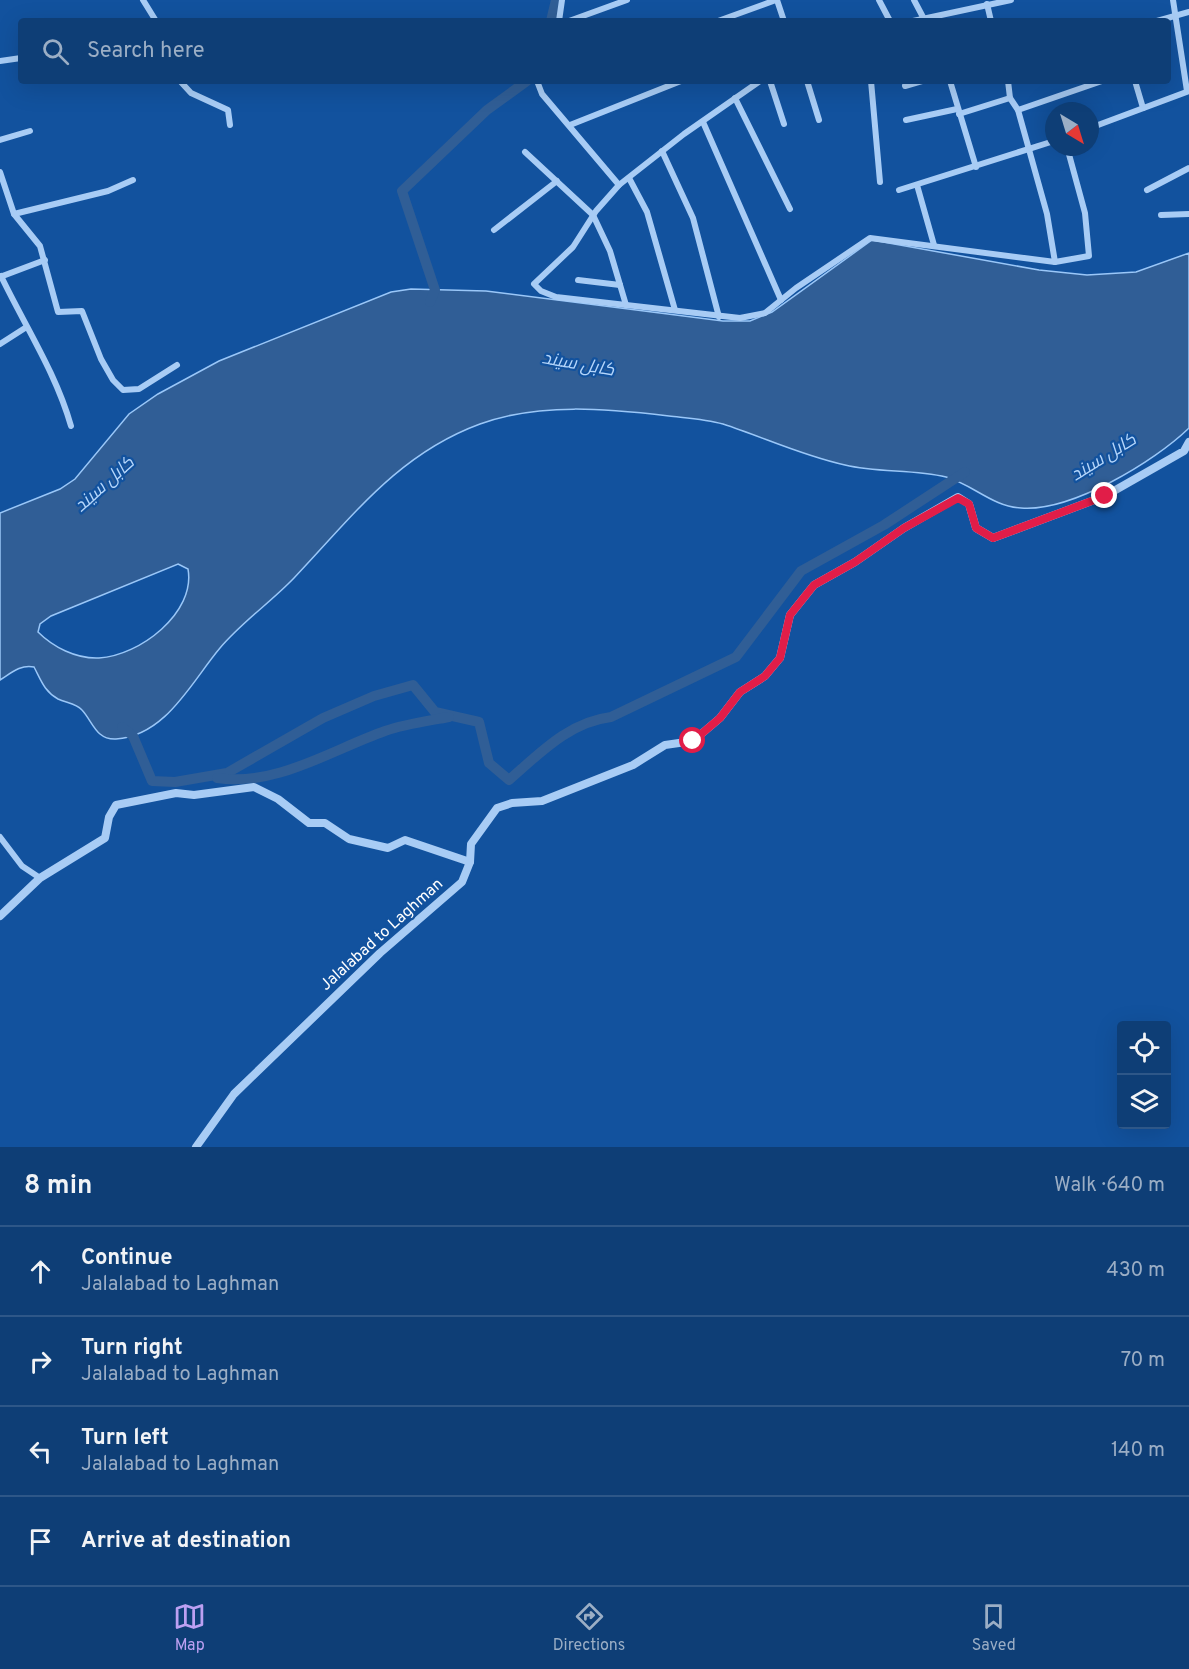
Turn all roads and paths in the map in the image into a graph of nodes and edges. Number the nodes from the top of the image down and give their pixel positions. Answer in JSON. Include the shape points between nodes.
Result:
{"nodes":[{"id":1,"x":143,"y":0,"type":"edge"},
{"id":2,"x":562,"y":0,"type":"edge"},
{"id":3,"x":627,"y":0,"type":"edge"},
{"id":4,"x":776,"y":0,"type":"edge"},
{"id":5,"x":879,"y":0,"type":"edge"},
{"id":6,"x":914,"y":0,"type":"edge"},
{"id":7,"x":1011,"y":0,"type":"edge"},
{"id":8,"x":1173,"y":0,"type":"edge"},
{"id":9,"x":987,"y":4,"type":"junction"},
{"id":10,"x":1189,"y":12,"type":"edge"},
{"id":11,"x":1176,"y":16,"type":"junction"},
{"id":12,"x":154,"y":18,"type":"edge"},
{"id":13,"x":560,"y":18,"type":"edge"},
{"id":14,"x":577,"y":18,"type":"edge"},
{"id":15,"x":726,"y":18,"type":"edge"},
{"id":16,"x":783,"y":18,"type":"edge"},
{"id":17,"x":888,"y":18,"type":"edge"},
{"id":18,"x":923,"y":18,"type":"edge"},
{"id":19,"x":938,"y":18,"type":"edge"},
{"id":20,"x":990,"y":18,"type":"edge"},
{"id":21,"x":1168,"y":18,"type":"edge"},
{"id":22,"x":18,"y":58,"type":"edge"},
{"id":23,"x":0,"y":61,"type":"edge"},
{"id":24,"x":183,"y":84,"type":"edge"},
{"id":25,"x":538,"y":84,"type":"edge"},
{"id":26,"x":673,"y":84,"type":"edge"},
{"id":27,"x":756,"y":84,"type":"edge"},
{"id":28,"x":771,"y":84,"type":"edge"},
{"id":29,"x":808,"y":84,"type":"edge"},
{"id":30,"x":871,"y":84,"type":"edge"},
{"id":31,"x":912,"y":84,"type":"edge"},
{"id":32,"x":951,"y":84,"type":"edge"},
{"id":33,"x":1008,"y":84,"type":"edge"},
{"id":34,"x":1093,"y":84,"type":"edge"},
{"id":35,"x":1136,"y":84,"type":"edge"},
{"id":36,"x":905,"y":86,"type":"dead end"},
{"id":37,"x":1188,"y":91,"type":"edge"},
{"id":38,"x":735,"y":98,"type":"junction"},
{"id":39,"x":1010,"y":98,"type":"junction"},
{"id":40,"x":1143,"y":108,"type":"junction"},
{"id":41,"x":1018,"y":110,"type":"junction"},
{"id":42,"x":958,"y":111,"type":"junction"},
{"id":43,"x":819,"y":120,"type":"dead end"},
{"id":44,"x":906,"y":120,"type":"dead end"},
{"id":45,"x":703,"y":122,"type":"junction"},
{"id":46,"x":784,"y":124,"type":"dead end"},
{"id":47,"x":230,"y":125,"type":"dead end"},
{"id":48,"x":570,"y":125,"type":"junction"},
{"id":49,"x":1099,"y":125,"type":"edge"},
{"id":50,"x":30,"y":131,"type":"dead end"},
{"id":51,"x":0,"y":140,"type":"edge"},
{"id":52,"x":1045,"y":144,"type":"edge"},
{"id":53,"x":1029,"y":150,"type":"junction"},
{"id":54,"x":662,"y":151,"type":"junction"},
{"id":55,"x":525,"y":152,"type":"dead end"},
{"id":56,"x":1069,"y":156,"type":"edge"},
{"id":57,"x":976,"y":167,"type":"junction"},
{"id":58,"x":1189,"y":168,"type":"edge"},
{"id":59,"x":0,"y":172,"type":"edge"},
{"id":60,"x":629,"y":178,"type":"junction"},
{"id":61,"x":133,"y":180,"type":"dead end"},
{"id":62,"x":557,"y":181,"type":"junction"},
{"id":63,"x":880,"y":182,"type":"dead end"},
{"id":64,"x":619,"y":185,"type":"junction"},
{"id":65,"x":917,"y":185,"type":"junction"},
{"id":66,"x":899,"y":190,"type":"dead end"},
{"id":67,"x":1147,"y":190,"type":"dead end"},
{"id":68,"x":790,"y":209,"type":"dead end"},
{"id":69,"x":14,"y":214,"type":"junction"},
{"id":70,"x":1161,"y":214,"type":"dead end"},
{"id":71,"x":1189,"y":214,"type":"edge"},
{"id":72,"x":593,"y":215,"type":"junction"},
{"id":73,"x":494,"y":230,"type":"dead end"},
{"id":74,"x":934,"y":245,"type":"junction"},
{"id":75,"x":45,"y":260,"type":"junction"},
{"id":76,"x":1055,"y":262,"type":"junction"},
{"id":77,"x":1,"y":277,"type":"edge"},
{"id":78,"x":578,"y":280,"type":"dead end"},
{"id":79,"x":620,"y":285,"type":"junction"},
{"id":80,"x":782,"y":300,"type":"junction"},
{"id":81,"x":626,"y":305,"type":"junction"},
{"id":82,"x":675,"y":310,"type":"junction"},
{"id":83,"x":719,"y":317,"type":"junction"},
{"id":84,"x":25,"y":328,"type":"junction"},
{"id":85,"x":0,"y":344,"type":"edge"},
{"id":86,"x":177,"y":365,"type":"dead end"},
{"id":87,"x":71,"y":426,"type":"dead end"},
{"id":88,"x":1189,"y":442,"type":"edge"},
{"id":89,"x":0,"y":837,"type":"edge"},
{"id":90,"x":470,"y":862,"type":"junction"},
{"id":91,"x":40,"y":878,"type":"junction"},
{"id":92,"x":0,"y":916,"type":"edge"},
{"id":93,"x":196,"y":1147,"type":"edge"}],
"edges":[{"from":1,"to":12,"type":"street"},
{"from":2,"to":13,"type":"street"},
{"from":3,"to":14,"type":"street"},
{"from":4,"to":15,"type":"street"},
{"from":4,"to":16,"type":"street"},
{"from":5,"to":17,"type":"street"},
{"from":6,"to":18,"type":"street"},
{"from":7,"to":9,"type":"street"},
{"from":8,"to":11,"type":"street"},
{"from":9,"to":19,"type":"street"},
{"from":9,"to":20,"type":"street"},
{"from":10,"to":11,"type":"street"},
{"from":11,"to":21,"type":"street"},
{"from":11,"to":37,"type":"street"},
{"from":22,"to":23,"type":"street"},
{"from":24,"to":47,"type":"street","via":[[191,93],[228,110]]},
{"from":25,"to":48,"type":"street"},
{"from":26,"to":48,"type":"street"},
{"from":27,"to":38,"type":"street"},
{"from":28,"to":46,"type":"street"},
{"from":29,"to":43,"type":"street"},
{"from":30,"to":63,"type":"street"},
{"from":31,"to":36,"type":"street"},
{"from":32,"to":42,"type":"street"},
{"from":33,"to":39,"type":"street"},
{"from":34,"to":41,"type":"street"},
{"from":35,"to":40,"type":"street"},
{"from":37,"to":40,"type":"street"},
{"from":38,"to":45,"type":"street"},
{"from":38,"to":68,"type":"street"},
{"from":39,"to":41,"type":"street"},
{"from":39,"to":42,"type":"street"},
{"from":40,"to":49,"type":"street"},
{"from":41,"to":53,"type":"street"},
{"from":42,"to":44,"type":"street"},
{"from":42,"to":57,"type":"street"},
{"from":45,"to":54,"type":"street"},
{"from":45,"to":80,"type":"street"},
{"from":48,"to":64,"type":"street"},
{"from":50,"to":51,"type":"street"},
{"from":52,"to":53,"type":"street"},
{"from":53,"to":57,"type":"street"},
{"from":53,"to":76,"type":"street","via":[[1047,214]]},
{"from":54,"to":60,"type":"street"},
{"from":54,"to":83,"type":"street","via":[[693,218]]},
{"from":55,"to":62,"type":"street"},
{"from":56,"to":76,"type":"street","via":[[1085,213],[1089,256]]},
{"from":57,"to":65,"type":"street"},
{"from":58,"to":67,"type":"street"},
{"from":59,"to":69,"type":"street"},
{"from":60,"to":64,"type":"street"},
{"from":60,"to":82,"type":"street","via":[[647,212]]},
{"from":61,"to":69,"type":"street","via":[[108,191]]},
{"from":62,"to":72,"type":"street"},
{"from":62,"to":73,"type":"street"},
{"from":64,"to":72,"type":"street"},
{"from":65,"to":66,"type":"street"},
{"from":65,"to":74,"type":"street"},
{"from":69,"to":75,"type":"street","via":[[40,246]]},
{"from":70,"to":71,"type":"street"},
{"from":72,"to":79,"type":"street"},
{"from":72,"to":81,"type":"street","via":[[573,247],[534,284],[556,297]]},
{"from":74,"to":76,"type":"street"},
{"from":74,"to":80,"type":"street","via":[[870,238]]},
{"from":75,"to":77,"type":"street"},
{"from":75,"to":86,"type":"street","via":[[58,312],[81,311],[101,359],[123,390],[139,389]]},
{"from":77,"to":84,"type":"street"},
{"from":78,"to":79,"type":"street"},
{"from":79,"to":81,"type":"street"},
{"from":80,"to":83,"type":"street","via":[[765,313]]},
{"from":81,"to":82,"type":"street"},
{"from":82,"to":83,"type":"street"},
{"from":84,"to":85,"type":"street"},
{"from":84,"to":87,"type":"street","via":[[56,380]]},
{"from":88,"to":90,"type":"street","name":"Jalalabad to Laghman","via":[[1184,452],[1105,496],[993,538],[976,528],[969,504],[958,498],[904,528],[814,585],[790,615],[780,658],[765,676],[740,692],[720,718],[693,741],[665,745],[633,765],[542,801],[497,808],[471,844]]},
{"from":89,"to":91,"type":"street","via":[[22,866]]},
{"from":90,"to":91,"type":"street","via":[[405,840],[388,848],[349,839],[325,823],[309,823],[278,799],[254,787],[194,795],[176,793],[116,805],[105,838]]},
{"from":90,"to":93,"type":"street","name":"Jalalabad to Laghman","via":[[462,882],[380,953],[234,1095]]},
{"from":91,"to":92,"type":"street"}]}
